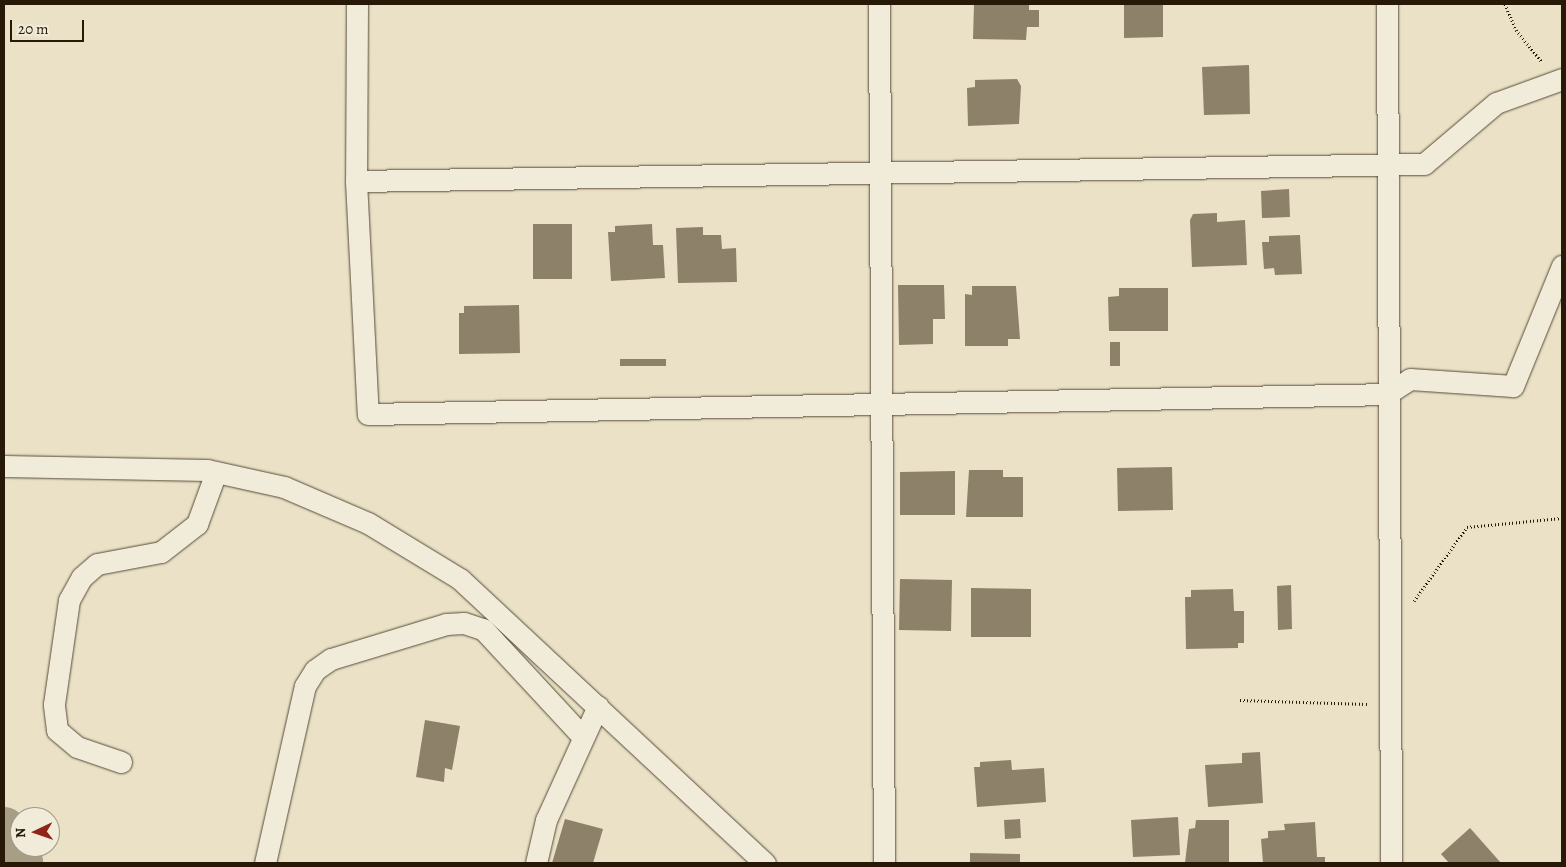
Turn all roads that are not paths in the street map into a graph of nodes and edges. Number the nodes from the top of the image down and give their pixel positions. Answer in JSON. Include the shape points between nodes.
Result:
{"nodes":[{"id":1,"x":357,"y":4,"type":"edge"},
{"id":2,"x":879,"y":4,"type":"edge"},
{"id":3,"x":1388,"y":4,"type":"edge"},
{"id":4,"x":1559,"y":79,"type":"edge"},
{"id":5,"x":1386,"y":166,"type":"junction"},
{"id":6,"x":880,"y":171,"type":"junction"},
{"id":7,"x":356,"y":181,"type":"junction"},
{"id":8,"x":1562,"y":266,"type":"edge"},
{"id":9,"x":1387,"y":394,"type":"junction"},
{"id":10,"x":880,"y":406,"type":"junction"},
{"id":11,"x":4,"y":466,"type":"edge"},
{"id":12,"x":216,"y":472,"type":"junction"},
{"id":13,"x":598,"y":706,"type":"junction"},
{"id":14,"x":584,"y":737,"type":"junction"},
{"id":15,"x":121,"y":762,"type":"dead end"},
{"id":16,"x":264,"y":863,"type":"edge"},
{"id":17,"x":536,"y":863,"type":"edge"},
{"id":18,"x":765,"y":863,"type":"edge"},
{"id":19,"x":884,"y":863,"type":"edge"},
{"id":20,"x":1391,"y":863,"type":"edge"}],
"edges":[{"from":1,"to":7,"type":"street"},
{"from":2,"to":6,"type":"street"},
{"from":3,"to":5,"type":"street"},
{"from":4,"to":5,"type":"street","via":[[1496,103],[1424,164]]},
{"from":5,"to":6,"type":"street"},
{"from":5,"to":9,"type":"street"},
{"from":6,"to":7,"type":"street"},
{"from":6,"to":10,"type":"street"},
{"from":7,"to":10,"type":"street","via":[[368,414]]},
{"from":8,"to":9,"type":"street","via":[[1512,386],[1410,379]]},
{"from":9,"to":10,"type":"street"},
{"from":9,"to":20,"type":"street"},
{"from":10,"to":19,"type":"street"},
{"from":11,"to":12,"type":"street"},
{"from":12,"to":13,"type":"street","via":[[284,487],[368,523],[460,579]]},
{"from":12,"to":15,"type":"street","via":[[197,524],[161,552],[96,564],[82,576],[70,600],[54,704],[57,730],[77,747]]},
{"from":13,"to":14,"type":"street"},
{"from":13,"to":18,"type":"street"},
{"from":14,"to":16,"type":"street","via":[[483,629],[464,623],[446,624],[331,659],[315,670],[305,686]]},
{"from":14,"to":17,"type":"street","via":[[546,820]]}]}
